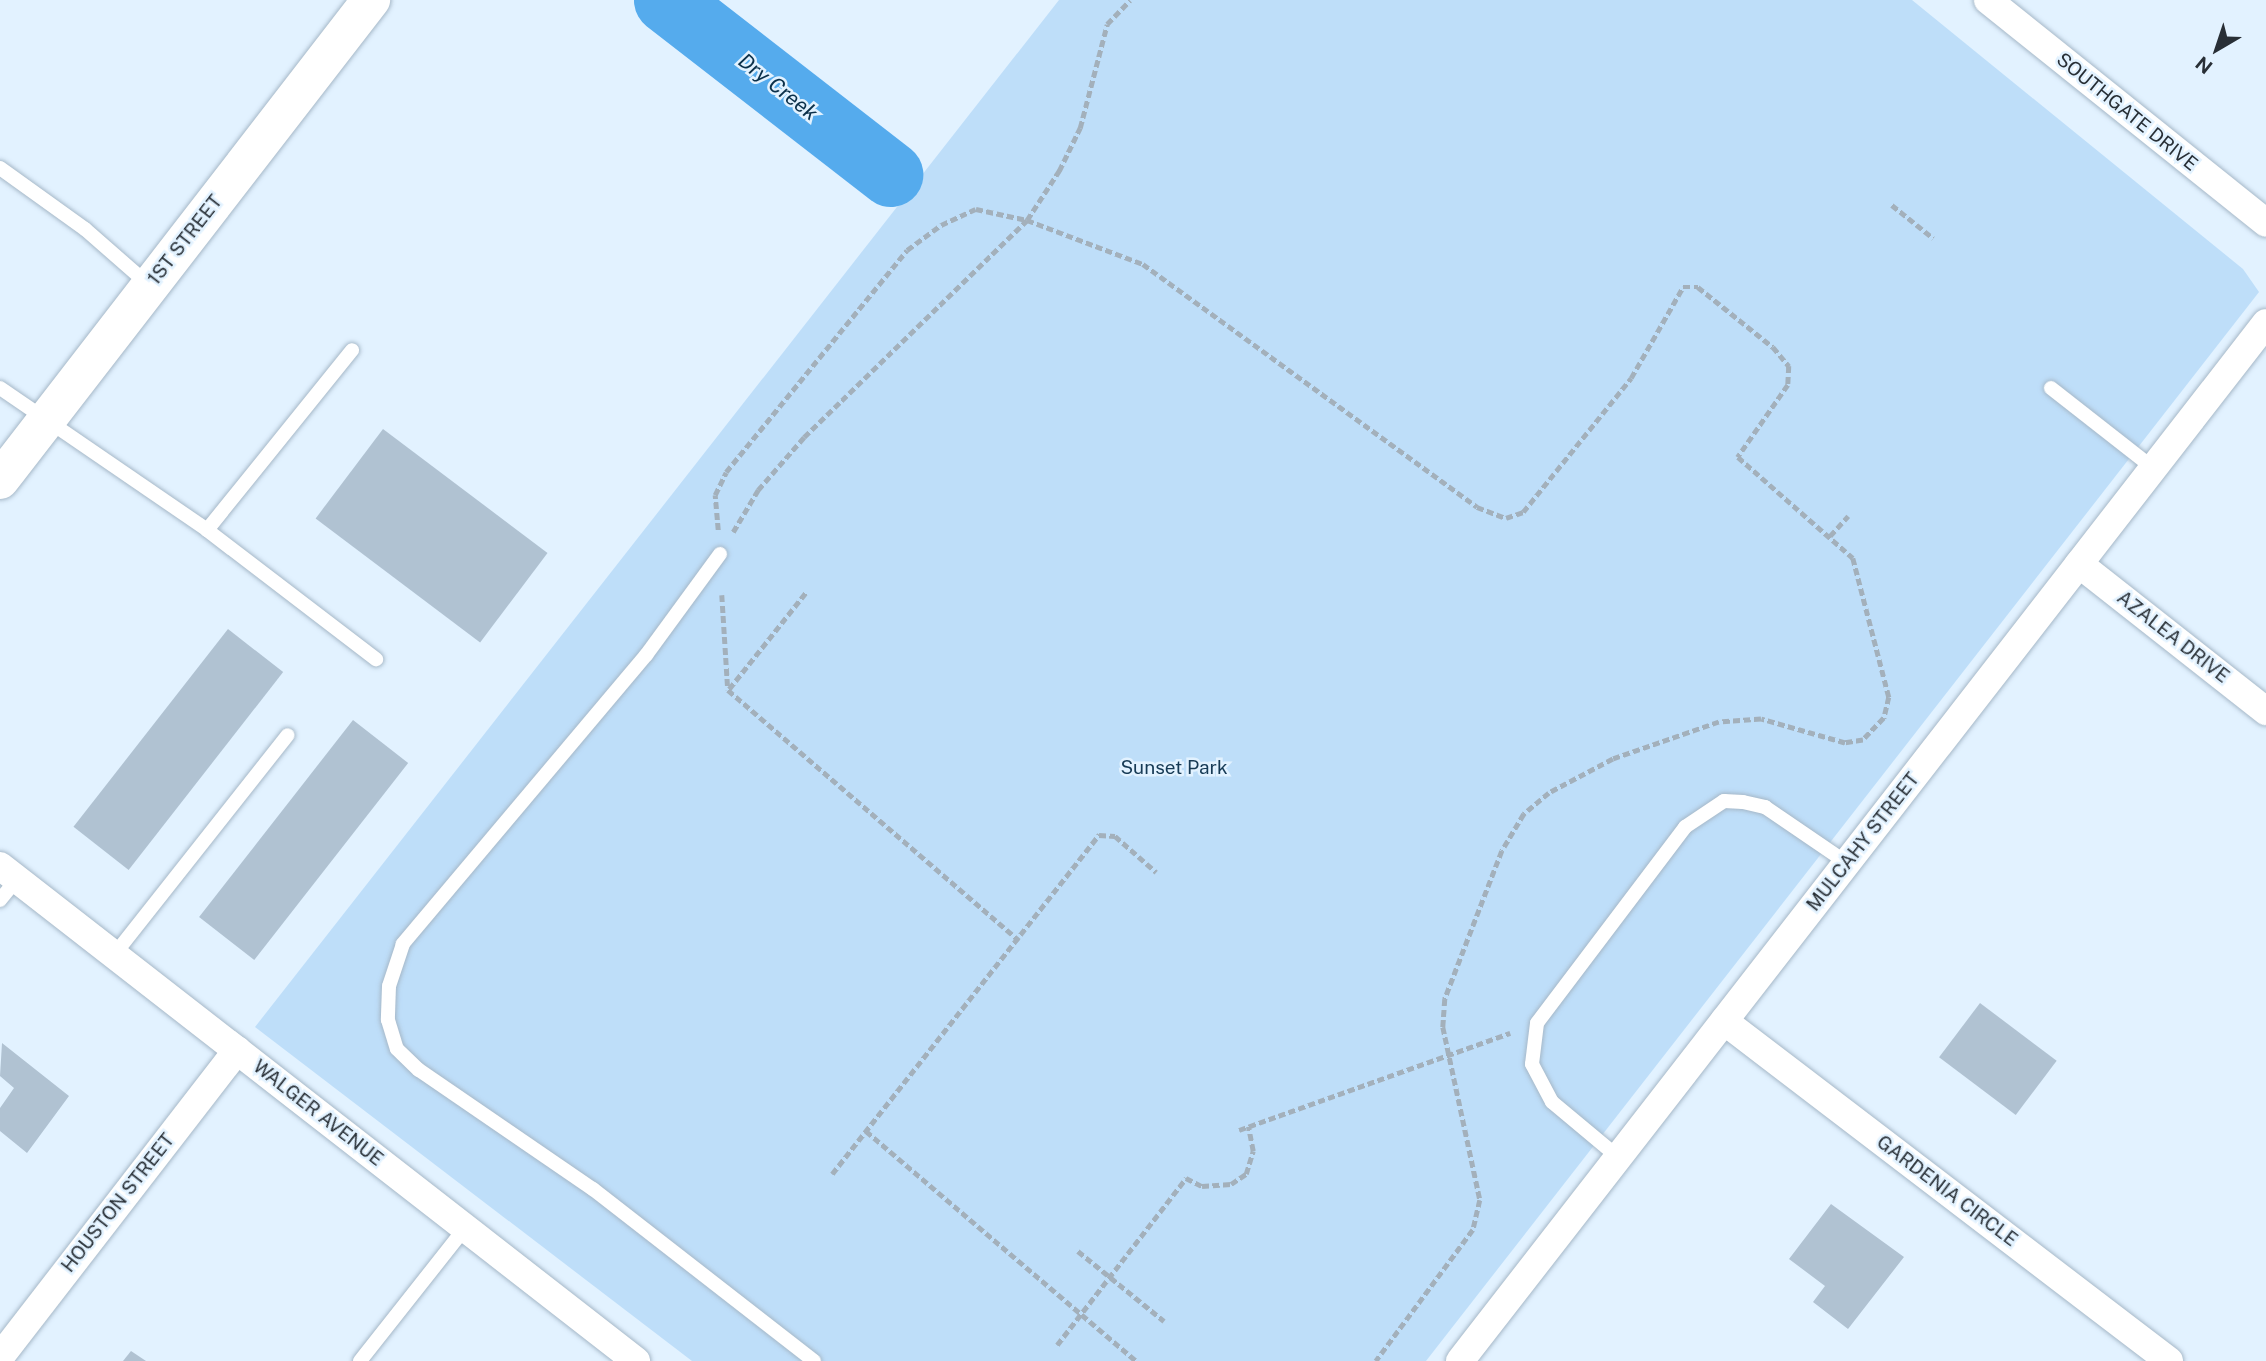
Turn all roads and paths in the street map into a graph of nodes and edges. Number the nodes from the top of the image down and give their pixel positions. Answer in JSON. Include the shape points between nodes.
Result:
{"nodes":[{"id":1,"x":370,"y":0,"type":"edge"},
{"id":2,"x":1130,"y":0,"type":"edge"},
{"id":3,"x":1988,"y":0,"type":"edge"},
{"id":4,"x":0,"y":168,"type":"edge"},
{"id":5,"x":1892,"y":205,"type":"dead end"},
{"id":6,"x":1027,"y":219,"type":"junction"},
{"id":7,"x":2266,"y":223,"type":"edge"},
{"id":8,"x":1933,"y":238,"type":"dead end"},
{"id":9,"x":150,"y":286,"type":"junction"},
{"id":10,"x":2266,"y":323,"type":"edge"},
{"id":11,"x":352,"y":350,"type":"dead end"},
{"id":12,"x":0,"y":388,"type":"edge"},
{"id":13,"x":2050,"y":388,"type":"dead end"},
{"id":14,"x":48,"y":418,"type":"junction"},
{"id":15,"x":2153,"y":468,"type":"junction"},
{"id":16,"x":0,"y":480,"type":"edge"},
{"id":17,"x":1848,"y":516,"type":"dead end"},
{"id":18,"x":207,"y":530,"type":"junction"},
{"id":19,"x":1830,"y":537,"type":"junction"},
{"id":20,"x":720,"y":554,"type":"junction"},
{"id":21,"x":2079,"y":564,"type":"junction"},
{"id":22,"x":807,"y":591,"type":"dead end"},
{"id":23,"x":376,"y":659,"type":"dead end"},
{"id":24,"x":728,"y":690,"type":"junction"},
{"id":25,"x":2266,"y":711,"type":"edge"},
{"id":26,"x":288,"y":735,"type":"dead end"},
{"id":27,"x":1847,"y":863,"type":"junction"},
{"id":28,"x":1156,"y":872,"type":"dead end"},
{"id":29,"x":6,"y":882,"type":"edge"},
{"id":30,"x":1018,"y":940,"type":"junction"},
{"id":31,"x":114,"y":955,"type":"junction"},
{"id":32,"x":1724,"y":1021,"type":"junction"},
{"id":33,"x":1537,"y":1024,"type":"junction"},
{"id":34,"x":237,"y":1050,"type":"junction"},
{"id":35,"x":1451,"y":1054,"type":"junction"},
{"id":36,"x":1248,"y":1126,"type":"junction"},
{"id":37,"x":1239,"y":1130,"type":"dead end"},
{"id":38,"x":866,"y":1131,"type":"junction"},
{"id":39,"x":1618,"y":1157,"type":"junction"},
{"id":40,"x":832,"y":1174,"type":"dead end"},
{"id":41,"x":465,"y":1228,"type":"junction"},
{"id":42,"x":1078,"y":1251,"type":"dead end"},
{"id":43,"x":1109,"y":1277,"type":"junction"},
{"id":44,"x":1079,"y":1317,"type":"junction"},
{"id":45,"x":1164,"y":1321,"type":"dead end"},
{"id":46,"x":1057,"y":1345,"type":"dead end"},
{"id":47,"x":0,"y":1357,"type":"edge"},
{"id":48,"x":360,"y":1361,"type":"edge"},
{"id":49,"x":636,"y":1361,"type":"edge"},
{"id":50,"x":814,"y":1361,"type":"edge"},
{"id":51,"x":1136,"y":1361,"type":"edge"},
{"id":52,"x":1376,"y":1361,"type":"edge"},
{"id":53,"x":1460,"y":1361,"type":"edge"},
{"id":54,"x":2169,"y":1361,"type":"edge"}],
"edges":[{"from":1,"to":9,"type":"main road","name":"1ST STREET"},
{"from":2,"to":6,"type":"path","via":[[1107,24],[1080,128]]},
{"from":3,"to":7,"type":"street","name":"SOUTHGATE DRIVE"},
{"from":4,"to":9,"type":"lane","via":[[85,229]]},
{"from":5,"to":8,"type":"path"},
{"from":6,"to":19,"type":"path","via":[[1143,264],[1477,507],[1506,518],[1523,512],[1631,379],[1683,287],[1698,287],[1773,347],[1788,366],[1788,385],[1738,457]]},
{"from":6,"to":20,"type":"path","via":[[804,437],[758,490]]},
{"from":6,"to":20,"type":"path","via":[[976,209],[941,225],[907,250],[726,472],[715,495]]},
{"from":9,"to":14,"type":"main road","name":"1ST STREET"},
{"from":10,"to":15,"type":"street","name":"MULCAHY STREET"},
{"from":11,"to":18,"type":"lane"},
{"from":12,"to":14,"type":"lane"},
{"from":13,"to":15,"type":"lane"},
{"from":14,"to":16,"type":"main road","name":"1ST STREET"},
{"from":14,"to":18,"type":"lane"},
{"from":15,"to":21,"type":"street","name":"MULCAHY STREET"},
{"from":17,"to":19,"type":"path"},
{"from":18,"to":23,"type":"lane"},
{"from":19,"to":35,"type":"path","via":[[1853,558],[1889,697],[1884,718],[1863,740],[1845,743],[1761,719],[1718,722],[1613,760],[1549,793],[1524,814],[1502,851],[1446,999],[1443,1027]]},
{"from":20,"to":24,"type":"path"},
{"from":20,"to":50,"type":"lane","via":[[646,655],[404,944],[389,986],[388,1020],[397,1049],[419,1070],[593,1189]]},
{"from":21,"to":25,"type":"street","name":"AZALEA DRIVE"},
{"from":21,"to":27,"type":"street","name":"MULCAHY STREET"},
{"from":22,"to":24,"type":"path"},
{"from":24,"to":30,"type":"path"},
{"from":26,"to":31,"type":"lane"},
{"from":27,"to":32,"type":"street","name":"MULCAHY STREET"},
{"from":27,"to":33,"type":"lane","via":[[1765,807],[1724,801],[1708,808],[1685,827]]},
{"from":28,"to":30,"type":"path","via":[[1115,836],[1098,835]]},
{"from":29,"to":31,"type":"street","name":"WALGER AVENUE"},
{"from":30,"to":38,"type":"path"},
{"from":31,"to":34,"type":"street","name":"WALGER AVENUE"},
{"from":32,"to":39,"type":"street","name":"MULCAHY STREET"},
{"from":32,"to":54,"type":"street","name":"GARDENIA CIRCLE"},
{"from":33,"to":35,"type":"path"},
{"from":33,"to":39,"type":"lane","via":[[1532,1064],[1552,1102]]},
{"from":34,"to":41,"type":"street","name":"WALGER AVENUE"},
{"from":34,"to":47,"type":"street","name":"HOUSTON STREET"},
{"from":35,"to":36,"type":"path"},
{"from":35,"to":52,"type":"path","via":[[1480,1200],[1473,1230]]},
{"from":36,"to":37,"type":"path"},
{"from":36,"to":43,"type":"path","via":[[1253,1151],[1246,1174],[1231,1184],[1202,1186],[1185,1178]]},
{"from":38,"to":40,"type":"path"},
{"from":38,"to":44,"type":"path"},
{"from":39,"to":53,"type":"street","name":"MULCAHY STREET"},
{"from":41,"to":48,"type":"lane"},
{"from":41,"to":49,"type":"street","name":"WALGER AVENUE"},
{"from":42,"to":43,"type":"path"},
{"from":43,"to":44,"type":"path"},
{"from":43,"to":45,"type":"path"},
{"from":44,"to":46,"type":"path"},
{"from":44,"to":51,"type":"path"}]}
